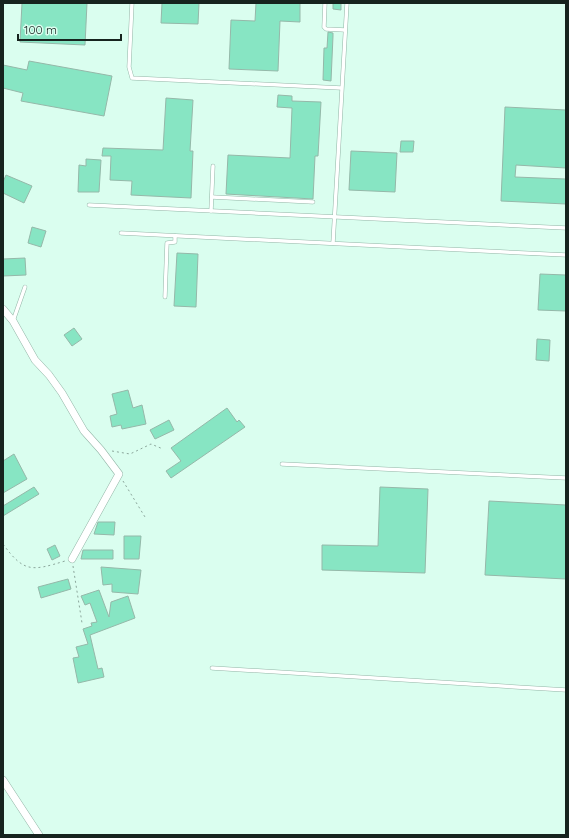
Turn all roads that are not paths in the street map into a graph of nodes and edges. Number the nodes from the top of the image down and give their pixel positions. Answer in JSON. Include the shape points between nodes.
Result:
{"nodes":[{"id":1,"x":132,"y":3,"type":"edge"},
{"id":2,"x":325,"y":3,"type":"edge"},
{"id":3,"x":347,"y":3,"type":"edge"},
{"id":4,"x":345,"y":30,"type":"junction"},
{"id":5,"x":341,"y":88,"type":"junction"},
{"id":6,"x":213,"y":166,"type":"dead end"},
{"id":7,"x":212,"y":197,"type":"junction"},
{"id":8,"x":313,"y":202,"type":"dead end"},
{"id":9,"x":89,"y":205,"type":"dead end"},
{"id":10,"x":211,"y":211,"type":"junction"},
{"id":11,"x":334,"y":217,"type":"junction"},
{"id":12,"x":566,"y":228,"type":"edge"},
{"id":13,"x":121,"y":233,"type":"dead end"},
{"id":14,"x":175,"y":236,"type":"junction"},
{"id":15,"x":333,"y":243,"type":"junction"},
{"id":16,"x":566,"y":255,"type":"edge"},
{"id":17,"x":25,"y":287,"type":"dead end"},
{"id":18,"x":165,"y":297,"type":"dead end"},
{"id":19,"x":3,"y":309,"type":"edge"},
{"id":20,"x":13,"y":321,"type":"junction"},
{"id":21,"x":282,"y":464,"type":"dead end"},
{"id":22,"x":566,"y":478,"type":"edge"},
{"id":23,"x":72,"y":559,"type":"road end"},
{"id":24,"x":212,"y":668,"type":"dead end"},
{"id":25,"x":566,"y":690,"type":"edge"},
{"id":26,"x":3,"y":780,"type":"edge"},
{"id":27,"x":39,"y":835,"type":"edge"}],
"edges":[{"from":1,"to":5,"type":"lane","via":[[129,67],[132,78]]},
{"from":2,"to":4,"type":"lane","via":[[324,28]]},
{"from":3,"to":4,"type":"lane"},
{"from":4,"to":5,"type":"lane"},
{"from":5,"to":11,"type":"lane"},
{"from":6,"to":7,"type":"lane"},
{"from":7,"to":8,"type":"lane"},
{"from":7,"to":10,"type":"lane"},
{"from":9,"to":10,"type":"lane"},
{"from":10,"to":11,"type":"lane"},
{"from":11,"to":12,"type":"lane"},
{"from":11,"to":15,"type":"lane"},
{"from":13,"to":14,"type":"lane"},
{"from":14,"to":15,"type":"lane"},
{"from":14,"to":18,"type":"lane","via":[[175,242],[167,243]]},
{"from":15,"to":16,"type":"lane"},
{"from":17,"to":20,"type":"lane"},
{"from":19,"to":20,"type":"street"},
{"from":20,"to":23,"type":"street","via":[[35,360],[62,393],[84,431],[119,474]]},
{"from":21,"to":22,"type":"lane"},
{"from":24,"to":25,"type":"lane"},
{"from":26,"to":27,"type":"street"}]}
